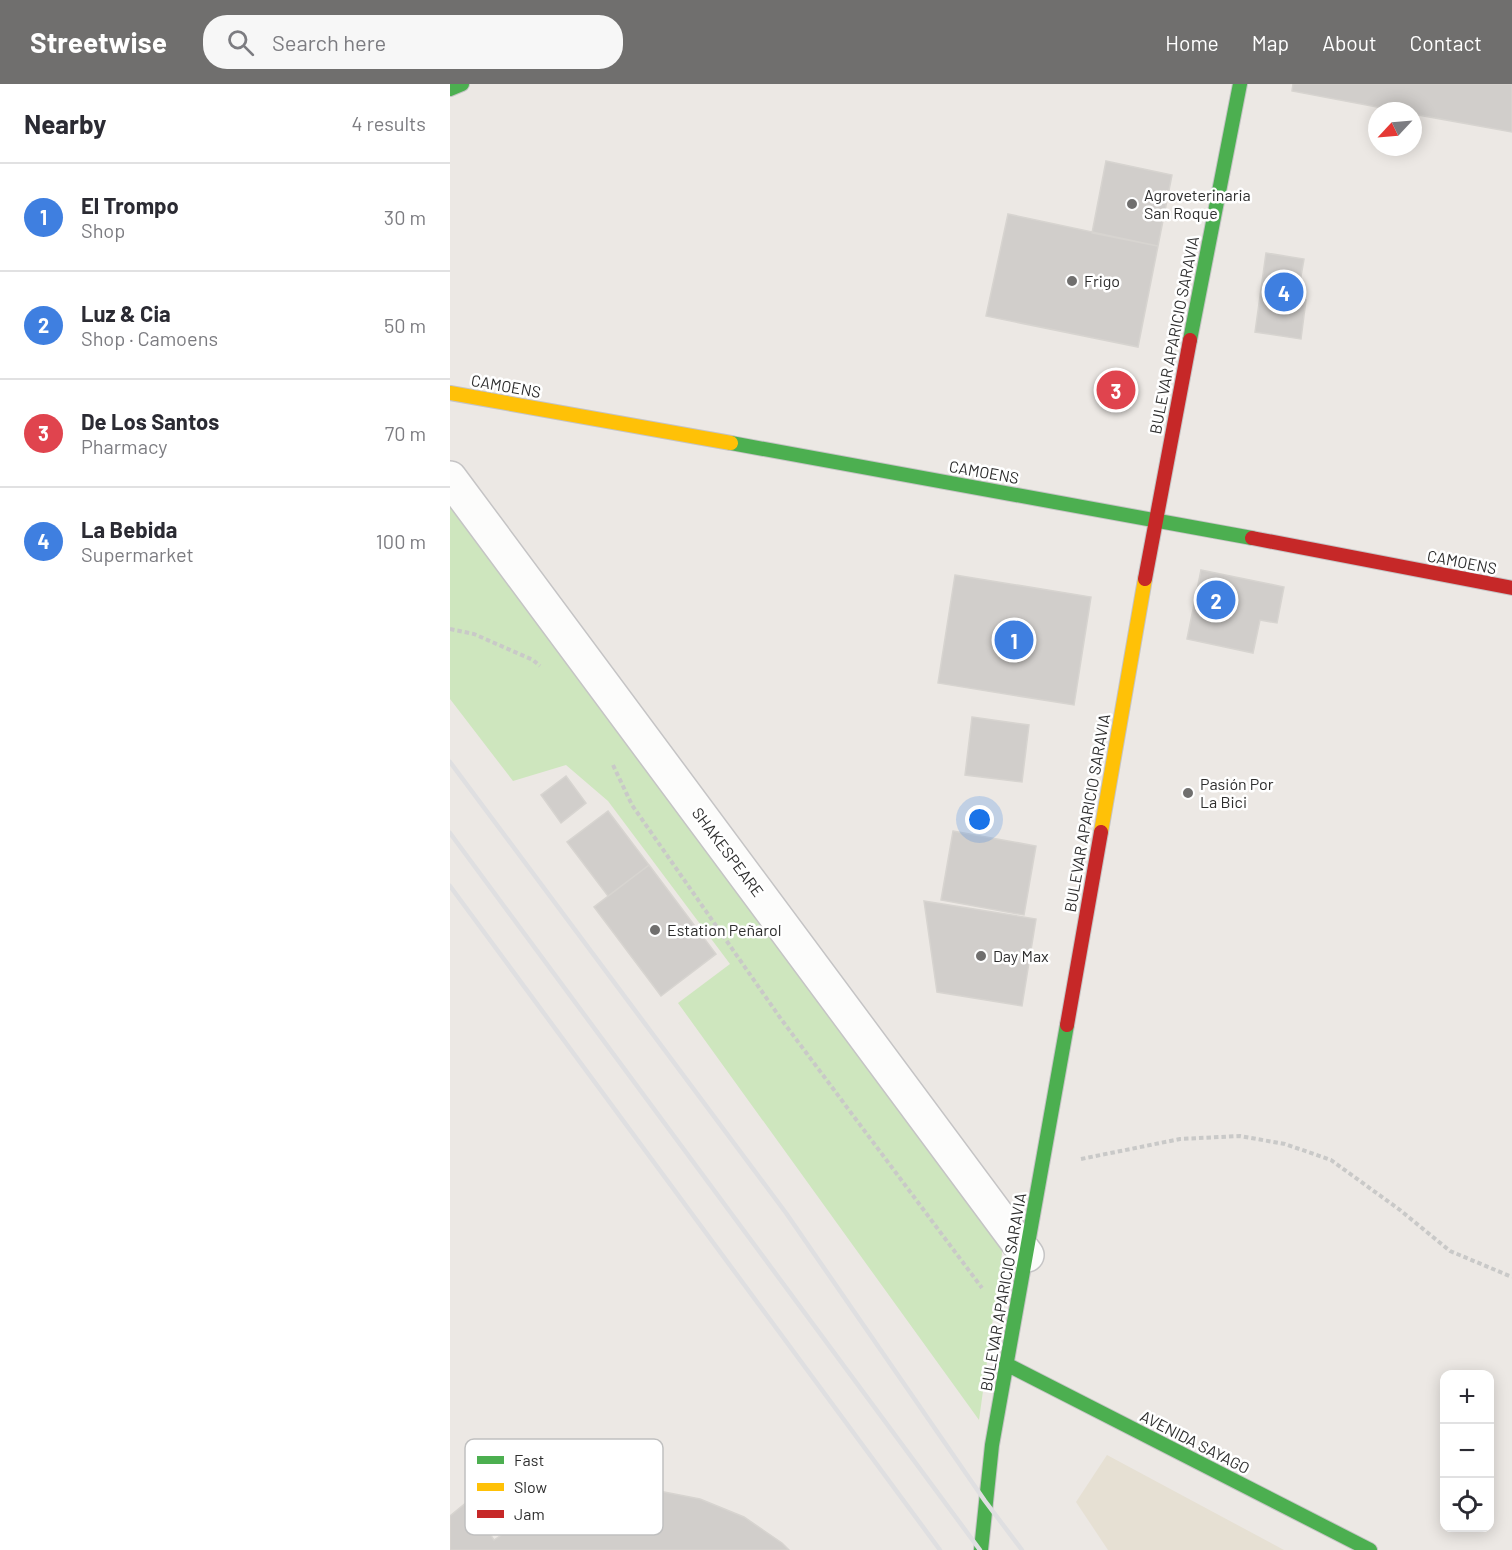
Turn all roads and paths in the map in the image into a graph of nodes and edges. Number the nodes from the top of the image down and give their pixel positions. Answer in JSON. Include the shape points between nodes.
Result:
{"nodes":[{"id":1,"x":462,"y":84,"type":"edge"},
{"id":2,"x":1240,"y":84,"type":"edge"},
{"id":3,"x":450,"y":89,"type":"edge"},
{"id":4,"x":450,"y":393,"type":"edge"},
{"id":5,"x":450,"y":478,"type":"edge"},
{"id":6,"x":1155,"y":519,"type":"junction"},
{"id":7,"x":1512,"y":588,"type":"edge"},
{"id":8,"x":450,"y":629,"type":"edge"},
{"id":9,"x":541,"y":668,"type":"dead end"},
{"id":10,"x":608,"y":755,"type":"dead end"},
{"id":11,"x":1042,"y":1167,"type":"junction"},
{"id":12,"x":1027,"y":1255,"type":"junction"},
{"id":13,"x":1512,"y":1277,"type":"edge"},
{"id":14,"x":1013,"y":1329,"type":"junction"},
{"id":15,"x":1006,"y":1364,"type":"junction"},
{"id":16,"x":981,"y":1550,"type":"edge"},
{"id":17,"x":1370,"y":1550,"type":"edge"}],
"edges":[{"from":1,"to":3,"type":"street"},
{"from":2,"to":6,"type":"street","name":"BULEVAR APARICIO SARAVIA"},
{"from":4,"to":6,"type":"street","name":"CAMOENS"},
{"from":5,"to":12,"type":"street","name":"SHAKESPEARE"},
{"from":6,"to":7,"type":"street","name":"CAMOENS"},
{"from":6,"to":11,"type":"street","name":"BULEVAR APARICIO SARAVIA"},
{"from":8,"to":9,"type":"path","via":[[474,634],[533,660]]},
{"from":10,"to":14,"type":"path","via":[[632,805],[781,1019]]},
{"from":11,"to":12,"type":"street","name":"BULEVAR APARICIO SARAVIA"},
{"from":11,"to":13,"type":"path","via":[[1180,1139],[1240,1136],[1285,1144],[1331,1160],[1450,1251]]},
{"from":12,"to":14,"type":"street","name":"BULEVAR APARICIO SARAVIA"},
{"from":14,"to":15,"type":"street","name":"BULEVAR APARICIO SARAVIA"},
{"from":15,"to":16,"type":"street","name":"BULEVAR APARICIO SARAVIA","via":[[992,1445]]},
{"from":15,"to":17,"type":"street","name":"AVENIDA SAYAGO"}]}
